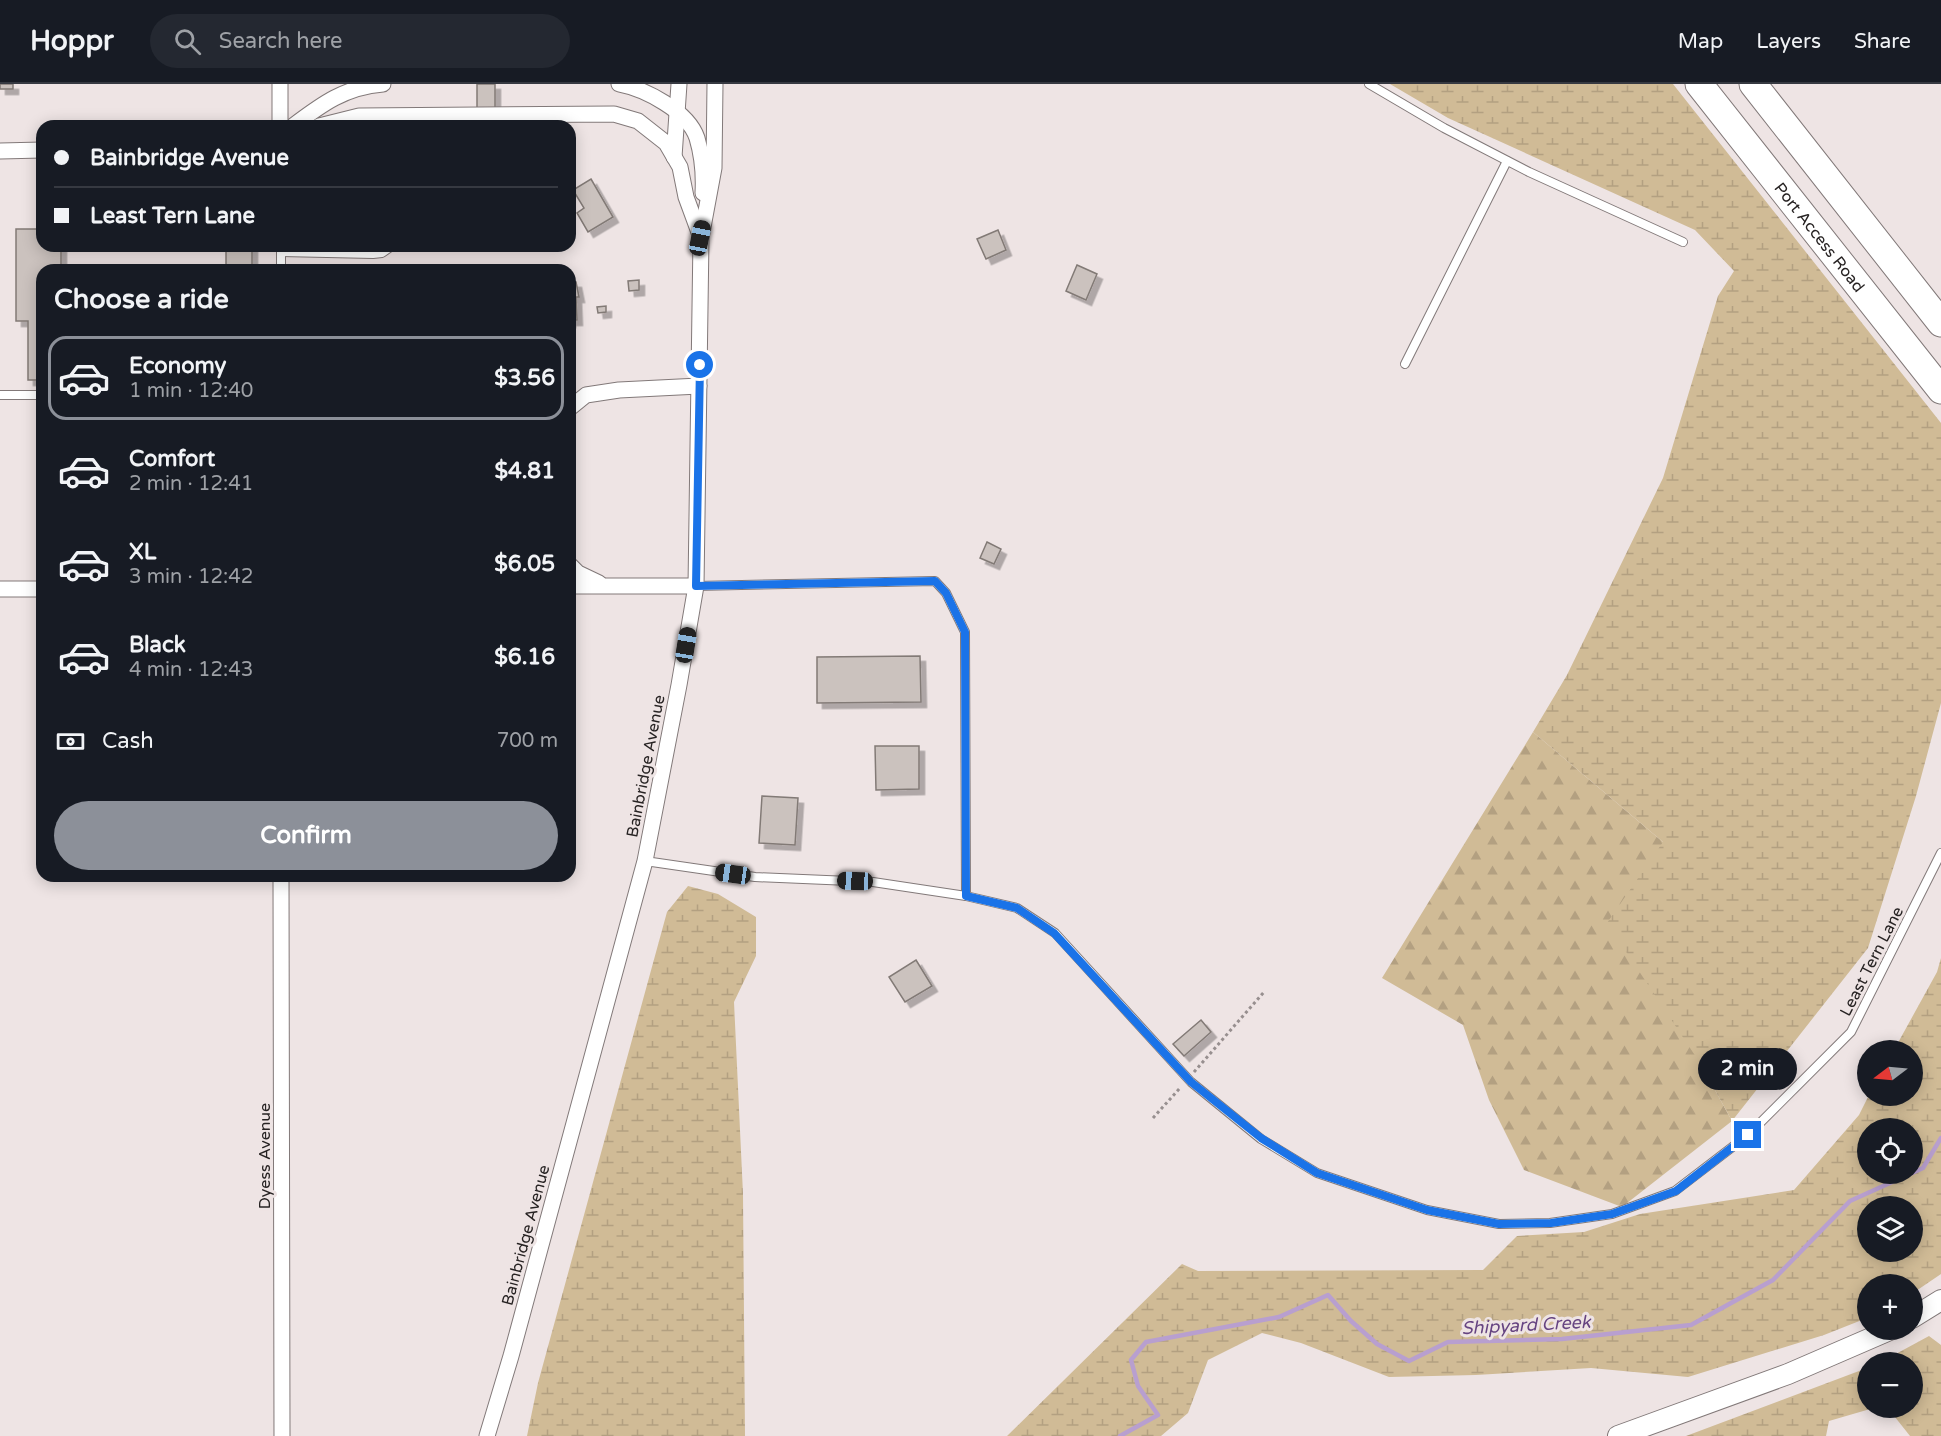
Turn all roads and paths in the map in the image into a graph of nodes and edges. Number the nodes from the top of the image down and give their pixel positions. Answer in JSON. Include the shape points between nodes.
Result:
{"nodes":[{"id":1,"x":280,"y":84,"type":"edge"},
{"id":2,"x":383,"y":84,"type":"edge"},
{"id":3,"x":619,"y":84,"type":"edge"},
{"id":4,"x":679,"y":84,"type":"edge"},
{"id":5,"x":715,"y":84,"type":"edge"},
{"id":6,"x":1369,"y":84,"type":"edge"},
{"id":7,"x":1699,"y":84,"type":"edge"},
{"id":8,"x":1753,"y":84,"type":"edge"},
{"id":9,"x":676,"y":112,"type":"junction"},
{"id":10,"x":280,"y":120,"type":"edge"},
{"id":11,"x":301,"y":120,"type":"edge"},
{"id":12,"x":343,"y":120,"type":"edge"},
{"id":13,"x":36,"y":150,"type":"edge"},
{"id":14,"x":0,"y":151,"type":"edge"},
{"id":15,"x":674,"y":157,"type":"junction"},
{"id":16,"x":1507,"y":161,"type":"junction"},
{"id":17,"x":700,"y":238,"type":"junction"},
{"id":18,"x":1683,"y":242,"type":"dead end"},
{"id":19,"x":336,"y":252,"type":"edge"},
{"id":20,"x":383,"y":252,"type":"edge"},
{"id":21,"x":1941,"y":323,"type":"edge"},
{"id":22,"x":1405,"y":364,"type":"dead end"},
{"id":23,"x":699,"y":386,"type":"junction"},
{"id":24,"x":1941,"y":390,"type":"edge"},
{"id":25,"x":0,"y":395,"type":"edge"},
{"id":26,"x":36,"y":395,"type":"edge"},
{"id":27,"x":576,"y":403,"type":"edge"},
{"id":28,"x":576,"y":571,"type":"edge"},
{"id":29,"x":601,"y":585,"type":"junction"},
{"id":30,"x":576,"y":586,"type":"edge"},
{"id":31,"x":696,"y":586,"type":"junction"},
{"id":32,"x":0,"y":589,"type":"edge"},
{"id":33,"x":36,"y":589,"type":"edge"},
{"id":34,"x":1941,"y":854,"type":"edge"},
{"id":35,"x":645,"y":861,"type":"junction"},
{"id":36,"x":281,"y":882,"type":"edge"},
{"id":37,"x":966,"y":896,"type":"junction"},
{"id":38,"x":1264,"y":992,"type":"dead end"},
{"id":39,"x":1188,"y":1078,"type":"junction"},
{"id":40,"x":1153,"y":1118,"type":"dead end"},
{"id":41,"x":1941,"y":1300,"type":"edge"},
{"id":42,"x":1923,"y":1311,"type":"edge"},
{"id":43,"x":1867,"y":1340,"type":"edge"},
{"id":44,"x":282,"y":1436,"type":"edge"},
{"id":45,"x":487,"y":1436,"type":"edge"},
{"id":46,"x":1618,"y":1436,"type":"edge"}],
"edges":[{"from":1,"to":10,"type":"street"},
{"from":2,"to":11,"type":"street","via":[[368,85],[324,102]]},
{"from":3,"to":9,"type":"street","via":[[642,91]]},
{"from":4,"to":9,"type":"street"},
{"from":5,"to":17,"type":"street","name":"Bainbridge Avenue","via":[[714,168]]},
{"from":6,"to":16,"type":"lane"},
{"from":7,"to":24,"type":"highway","name":"Port Access Road"},
{"from":8,"to":21,"type":"highway"},
{"from":9,"to":15,"type":"street"},
{"from":9,"to":17,"type":"street","via":[[696,136],[702,163]]},
{"from":12,"to":15,"type":"street","via":[[359,116],[614,114],[638,121],[666,144]]},
{"from":13,"to":14,"type":"street"},
{"from":15,"to":17,"type":"street"},
{"from":16,"to":18,"type":"lane"},
{"from":16,"to":22,"type":"lane"},
{"from":17,"to":23,"type":"street","name":"Bainbridge Avenue"},
{"from":19,"to":20,"type":"lane"},
{"from":23,"to":27,"type":"street","via":[[619,390],[586,395]]},
{"from":23,"to":31,"type":"street","name":"Bainbridge Avenue"},
{"from":25,"to":26,"type":"lane"},
{"from":28,"to":29,"type":"street"},
{"from":29,"to":30,"type":"street"},
{"from":29,"to":31,"type":"street"},
{"from":31,"to":35,"type":"street","name":"Bainbridge Avenue"},
{"from":31,"to":37,"type":"lane","via":[[935,581],[946,593],[965,632]]},
{"from":32,"to":33,"type":"street"},
{"from":34,"to":39,"type":"lane","name":"Least Tern Lane","via":[[1851,1032],[1748,1135],[1676,1191],[1612,1214],[1551,1223],[1499,1224],[1427,1210],[1317,1173],[1261,1138]]},
{"from":35,"to":37,"type":"lane","name":"Least Tern Lane","via":[[755,877],[873,882]]},
{"from":35,"to":45,"type":"street","name":"Bainbridge Avenue"},
{"from":36,"to":44,"type":"street","name":"Dyess Avenue"},
{"from":37,"to":39,"type":"lane","name":"Least Tern Lane","via":[[1017,908],[1054,933]]},
{"from":38,"to":39,"type":"path"},
{"from":39,"to":40,"type":"path"},
{"from":41,"to":42,"type":"street"},
{"from":43,"to":46,"type":"street","via":[[1788,1374]]}]}
